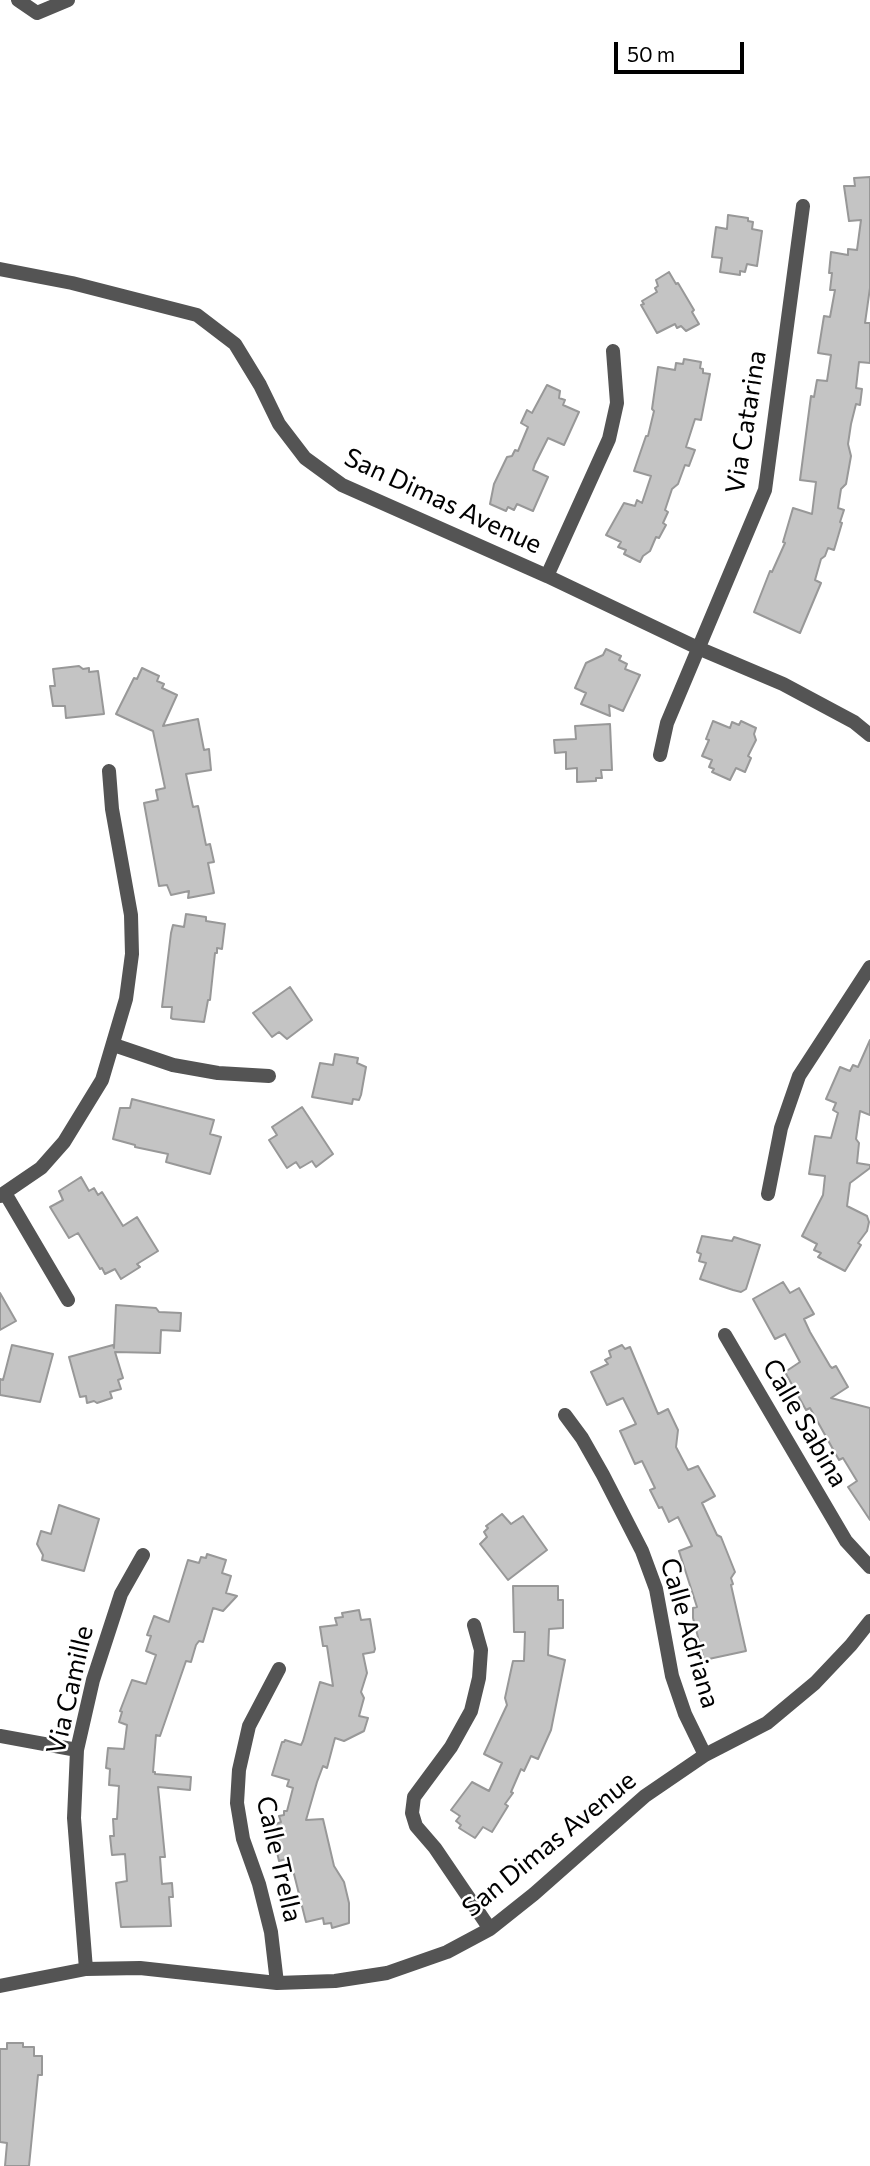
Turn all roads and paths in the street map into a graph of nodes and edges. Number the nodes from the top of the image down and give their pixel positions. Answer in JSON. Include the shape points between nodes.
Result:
{"nodes":[{"id":1,"x":18,"y":0,"type":"edge"},
{"id":2,"x":68,"y":0,"type":"edge"},
{"id":3,"x":803,"y":205,"type":"dead end"},
{"id":4,"x":0,"y":269,"type":"edge"},
{"id":5,"x":613,"y":351,"type":"dead end"},
{"id":6,"x":547,"y":576,"type":"junction"},
{"id":7,"x":698,"y":648,"type":"junction"},
{"id":8,"x":870,"y":735,"type":"edge"},
{"id":9,"x":660,"y":755,"type":"dead end"},
{"id":10,"x":109,"y":771,"type":"dead end"},
{"id":11,"x":870,"y":967,"type":"edge"},
{"id":12,"x":114,"y":1045,"type":"junction"},
{"id":13,"x":269,"y":1076,"type":"dead end"},
{"id":14,"x":3,"y":1194,"type":"edge"},
{"id":15,"x":768,"y":1194,"type":"dead end"},
{"id":16,"x":68,"y":1300,"type":"dead end"},
{"id":17,"x":724,"y":1335,"type":"dead end"},
{"id":18,"x":565,"y":1415,"type":"dead end"},
{"id":19,"x":143,"y":1555,"type":"dead end"},
{"id":20,"x":870,"y":1567,"type":"edge"},
{"id":21,"x":870,"y":1621,"type":"edge"},
{"id":22,"x":474,"y":1625,"type":"dead end"},
{"id":23,"x":279,"y":1669,"type":"dead end"},
{"id":24,"x":0,"y":1736,"type":"edge"},
{"id":25,"x":77,"y":1750,"type":"junction"},
{"id":26,"x":705,"y":1755,"type":"junction"},
{"id":27,"x":490,"y":1928,"type":"junction"},
{"id":28,"x":86,"y":1969,"type":"junction"},
{"id":29,"x":277,"y":1983,"type":"junction"},
{"id":30,"x":0,"y":1986,"type":"edge"}],
"edges":[{"from":1,"to":2,"type":"street","via":[[37,13]]},
{"from":3,"to":7,"type":"street","name":"Via Catarina","via":[[765,490]]},
{"from":4,"to":6,"type":"street","name":"San Dimas Avenue","via":[[197,315],[235,344],[279,424],[305,458],[342,485]]},
{"from":5,"to":6,"type":"street","via":[[617,403],[609,439]]},
{"from":6,"to":7,"type":"street","name":"San Dimas Avenue"},
{"from":7,"to":8,"type":"street","name":"San Dimas Avenue","via":[[783,684]]},
{"from":7,"to":9,"type":"street","name":"Via Catarina","via":[[667,723]]},
{"from":10,"to":12,"type":"street","via":[[131,915],[132,954],[127,999]]},
{"from":11,"to":15,"type":"street","via":[[799,1076],[781,1128]]},
{"from":12,"to":13,"type":"street","via":[[173,1065]]},
{"from":12,"to":14,"type":"street","via":[[102,1080],[64,1142],[41,1168]]},
{"from":14,"to":16,"type":"street"},
{"from":17,"to":20,"type":"street","name":"Calle Sabina","via":[[846,1541]]},
{"from":18,"to":26,"type":"street","name":"Calle Adriana","via":[[603,1475],[642,1551],[656,1589],[672,1676]]},
{"from":19,"to":25,"type":"street","name":"Via Camille","via":[[121,1594]]},
{"from":21,"to":26,"type":"street","name":"San Dimas Avenue","via":[[815,1683],[767,1723]]},
{"from":22,"to":27,"type":"street","via":[[481,1650],[471,1711],[414,1797],[412,1813],[416,1826]]},
{"from":23,"to":29,"type":"street","name":"Calle Trella","via":[[248,1726],[237,1803],[271,1932]]},
{"from":24,"to":25,"type":"street"},
{"from":25,"to":28,"type":"street","name":"Via Camille","via":[[74,1818]]},
{"from":26,"to":27,"type":"street","name":"San Dimas Avenue","via":[[645,1796]]},
{"from":27,"to":29,"type":"street","name":"San Dimas Avenue","via":[[447,1952],[387,1973]]},
{"from":28,"to":29,"type":"street","name":"San Dimas Avenue","via":[[139,1968]]},
{"from":28,"to":30,"type":"street","name":"San Dimas Avenue"}]}
